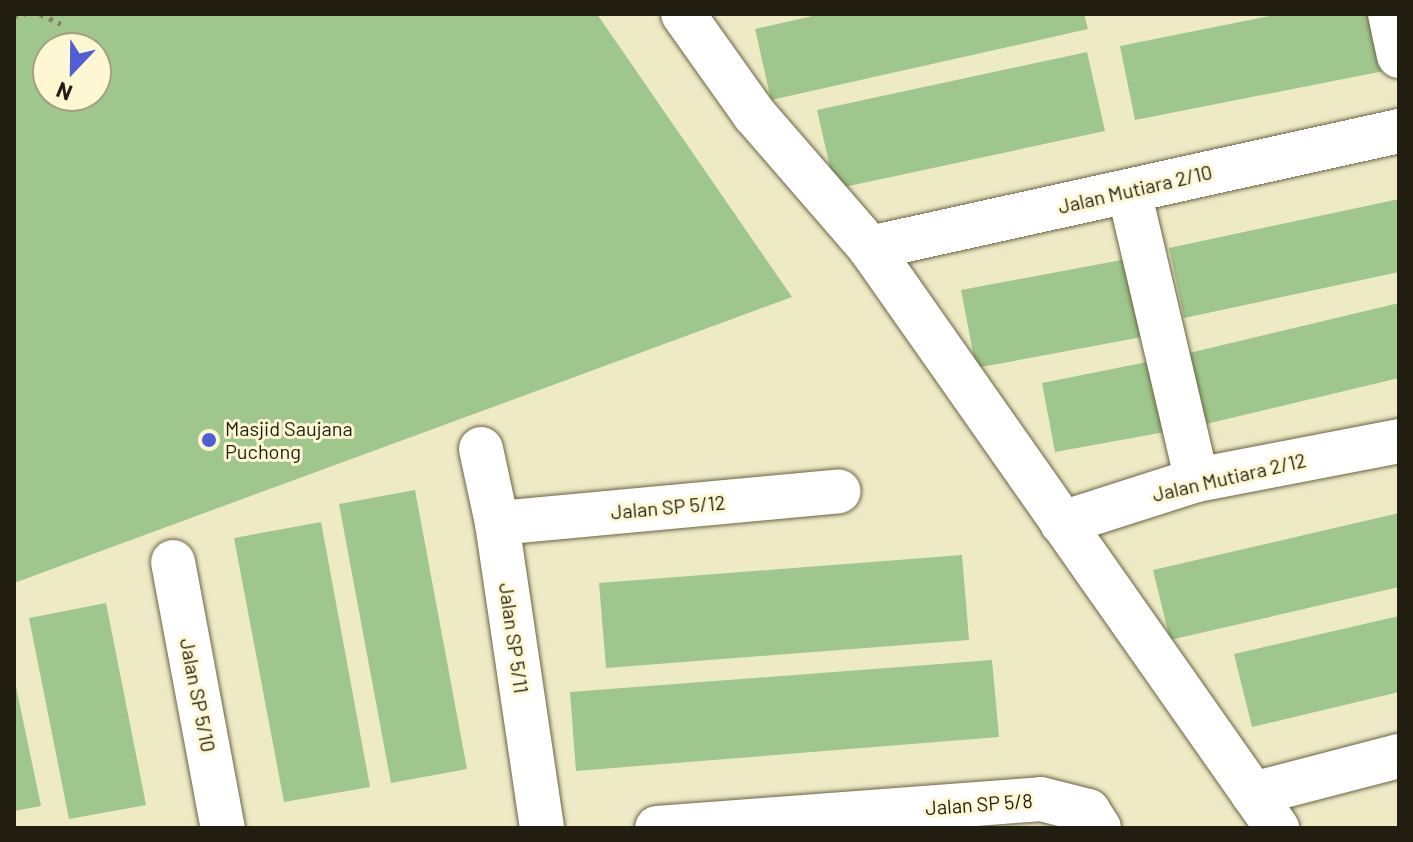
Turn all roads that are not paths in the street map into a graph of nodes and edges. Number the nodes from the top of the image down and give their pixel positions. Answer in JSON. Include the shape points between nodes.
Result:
{"nodes":[{"id":1,"x":683,"y":14,"type":"edge"},
{"id":2,"x":1390,"y":14,"type":"edge"},
{"id":3,"x":1399,"y":56,"type":"edge"},
{"id":4,"x":1399,"y":131,"type":"edge"},
{"id":5,"x":1129,"y":191,"type":"junction"},
{"id":6,"x":870,"y":248,"type":"junction"},
{"id":7,"x":1399,"y":441,"type":"edge"},
{"id":8,"x":481,"y":449,"type":"dead end"},
{"id":9,"x":1197,"y":480,"type":"junction"},
{"id":10,"x":839,"y":491,"type":"dead end"},
{"id":11,"x":497,"y":523,"type":"junction"},
{"id":12,"x":1062,"y":523,"type":"junction"},
{"id":13,"x":173,"y":562,"type":"dead end"},
{"id":14,"x":1399,"y":756,"type":"edge"},
{"id":15,"x":1265,"y":811,"type":"edge"},
{"id":16,"x":223,"y":828,"type":"edge"},
{"id":17,"x":542,"y":828,"type":"edge"},
{"id":18,"x":657,"y":828,"type":"edge"},
{"id":19,"x":1099,"y":828,"type":"edge"}],
"edges":[{"from":1,"to":6,"type":"street","via":[[754,114]]},
{"from":2,"to":3,"type":"street"},
{"from":4,"to":5,"type":"street","name":"Jalan Mutiara 2/10"},
{"from":5,"to":6,"type":"street","name":"Jalan Mutiara 2/10"},
{"from":5,"to":9,"type":"street"},
{"from":6,"to":12,"type":"street"},
{"from":7,"to":9,"type":"street","name":"Jalan Mutiara 2/12"},
{"from":8,"to":11,"type":"street","name":"Jalan SP 5/11"},
{"from":9,"to":12,"type":"street","name":"Jalan Mutiara 2/12"},
{"from":10,"to":11,"type":"street","name":"Jalan SP 5/12"},
{"from":11,"to":17,"type":"street","name":"Jalan SP 5/11"},
{"from":12,"to":15,"type":"street"},
{"from":13,"to":16,"type":"street","name":"Jalan SP 5/10"},
{"from":14,"to":15,"type":"street"},
{"from":18,"to":19,"type":"street","name":"Jalan SP 5/8","via":[[1041,799],[1088,811]]}]}
